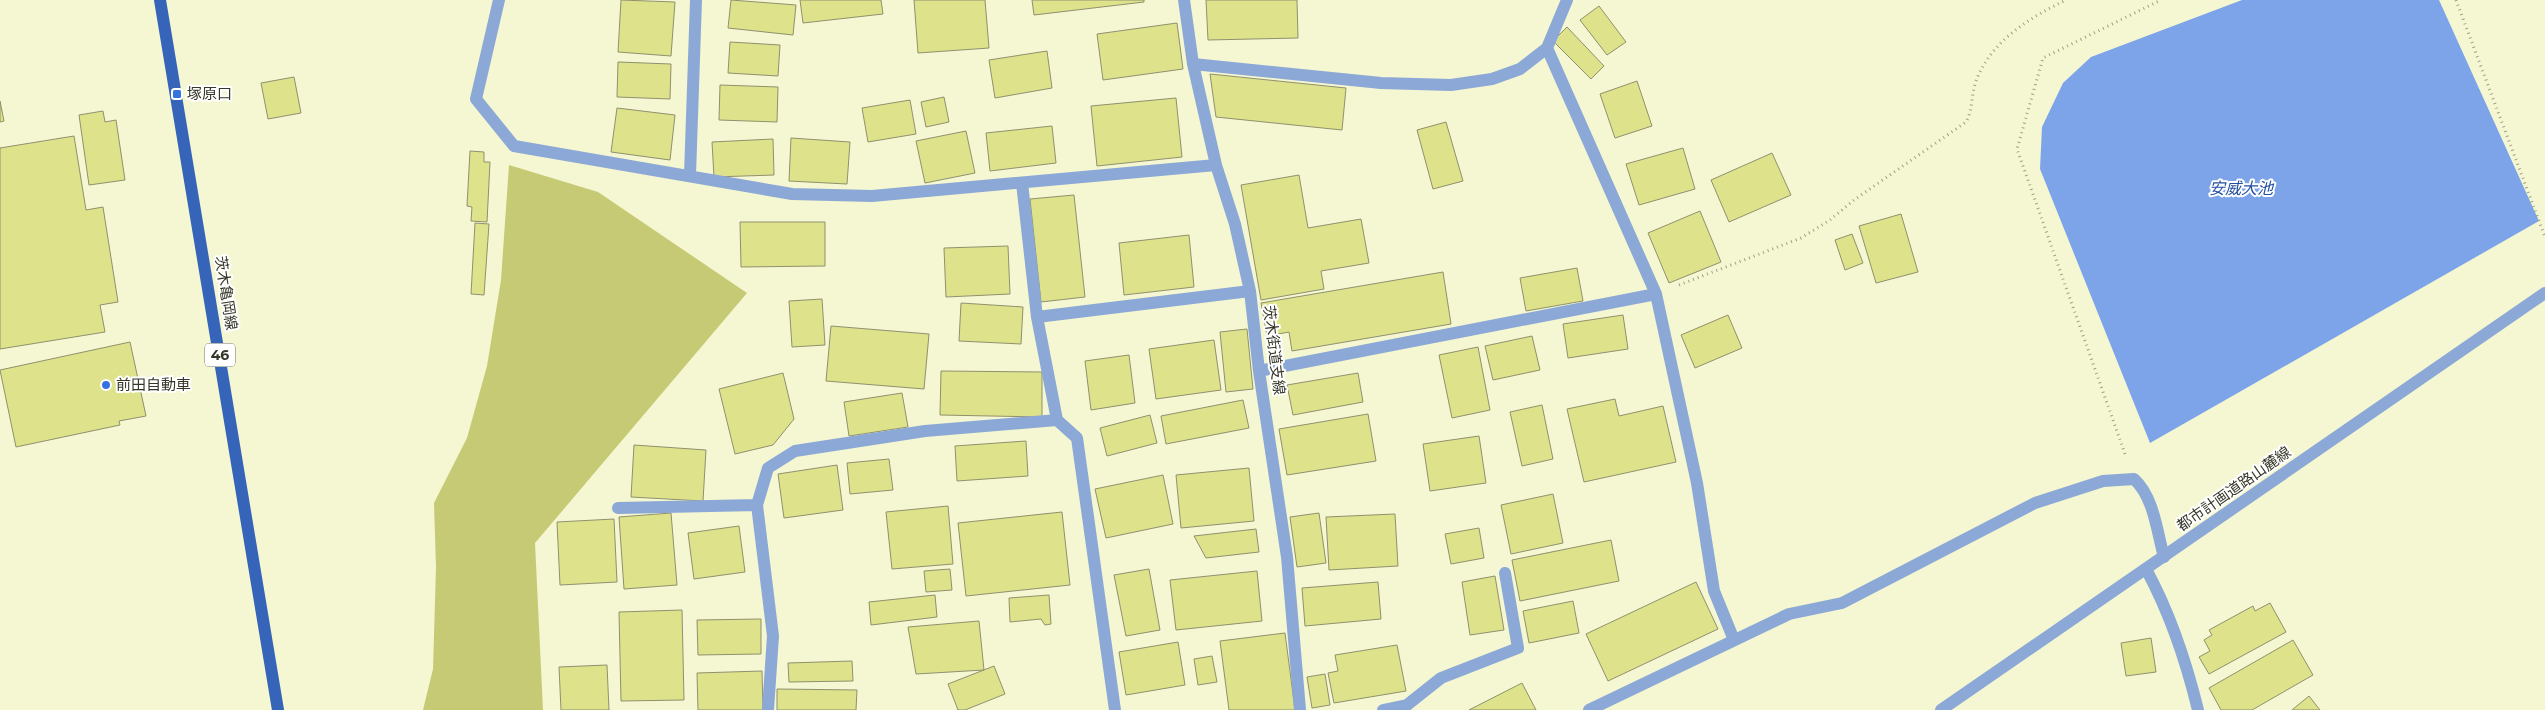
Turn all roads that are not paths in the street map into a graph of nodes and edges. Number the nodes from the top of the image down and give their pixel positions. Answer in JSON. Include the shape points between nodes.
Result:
{"nodes":[{"id":1,"x":160,"y":0,"type":"edge"},
{"id":2,"x":499,"y":0,"type":"edge"},
{"id":3,"x":696,"y":0,"type":"edge"},
{"id":4,"x":1184,"y":0,"type":"edge"},
{"id":5,"x":1567,"y":0,"type":"edge"},
{"id":6,"x":1547,"y":48,"type":"junction"},
{"id":7,"x":1193,"y":64,"type":"junction"},
{"id":8,"x":1216,"y":165,"type":"junction"},
{"id":9,"x":690,"y":175,"type":"junction"},
{"id":10,"x":1022,"y":183,"type":"junction"},
{"id":11,"x":1250,"y":291,"type":"junction"},
{"id":12,"x":2545,"y":293,"type":"edge"},
{"id":13,"x":1656,"y":294,"type":"junction"},
{"id":14,"x":1036,"y":317,"type":"junction"},
{"id":15,"x":1259,"y":371,"type":"junction"},
{"id":16,"x":1056,"y":420,"type":"junction"},
{"id":17,"x":757,"y":505,"type":"junction"},
{"id":18,"x":618,"y":508,"type":"dead end"},
{"id":19,"x":2164,"y":557,"type":"junction"},
{"id":20,"x":2146,"y":569,"type":"junction"},
{"id":21,"x":1505,"y":573,"type":"dead end"},
{"id":22,"x":1734,"y":640,"type":"junction"},
{"id":23,"x":1409,"y":708,"type":"edge"},
{"id":24,"x":278,"y":710,"type":"edge"},
{"id":25,"x":768,"y":710,"type":"edge"},
{"id":26,"x":1115,"y":710,"type":"edge"},
{"id":27,"x":1300,"y":710,"type":"edge"},
{"id":28,"x":1383,"y":710,"type":"edge"},
{"id":29,"x":1589,"y":710,"type":"edge"},
{"id":30,"x":1941,"y":710,"type":"edge"},
{"id":31,"x":2198,"y":710,"type":"edge"}],
"edges":[{"from":1,"to":24,"type":"main road","name":"茨木亀岡線","number":"46"},
{"from":2,"to":9,"type":"street","via":[[476,99],[514,146]]},
{"from":3,"to":9,"type":"street"},
{"from":4,"to":7,"type":"street","name":"茨木街道支線"},
{"from":5,"to":6,"type":"street"},
{"from":6,"to":7,"type":"street","via":[[1520,69],[1492,79],[1451,85],[1381,83]]},
{"from":6,"to":13,"type":"street"},
{"from":7,"to":8,"type":"street","name":"茨木街道支線"},
{"from":8,"to":10,"type":"street"},
{"from":8,"to":11,"type":"street","name":"茨木街道支線","via":[[1235,224]]},
{"from":9,"to":10,"type":"street","via":[[792,194],[872,196]]},
{"from":10,"to":14,"type":"street"},
{"from":11,"to":14,"type":"street"},
{"from":11,"to":15,"type":"street","name":"茨木街道支線"},
{"from":12,"to":19,"type":"street","name":"都市計画道路山麓線"},
{"from":13,"to":15,"type":"street"},
{"from":13,"to":22,"type":"street","via":[[1698,482],[1714,591]]},
{"from":14,"to":16,"type":"street"},
{"from":15,"to":27,"type":"street","name":"茨木街道支線","via":[[1287,557]]},
{"from":16,"to":17,"type":"street","via":[[925,430],[795,451],[768,468]]},
{"from":16,"to":26,"type":"street","via":[[1077,438]]},
{"from":17,"to":18,"type":"street"},
{"from":17,"to":25,"type":"street","via":[[773,636]]},
{"from":19,"to":20,"type":"street","name":"都市計画道路山麓線"},
{"from":19,"to":22,"type":"street","via":[[2142,487],[2134,479],[2104,481],[2035,503],[1842,603],[1789,614]]},
{"from":20,"to":30,"type":"street","name":"都市計画道路山麓線"},
{"from":20,"to":31,"type":"street","via":[[2164,605],[2189,674]]},
{"from":21,"to":23,"type":"street","via":[[1518,648],[1441,678]]},
{"from":22,"to":29,"type":"street"},
{"from":23,"to":28,"type":"street"}]}
